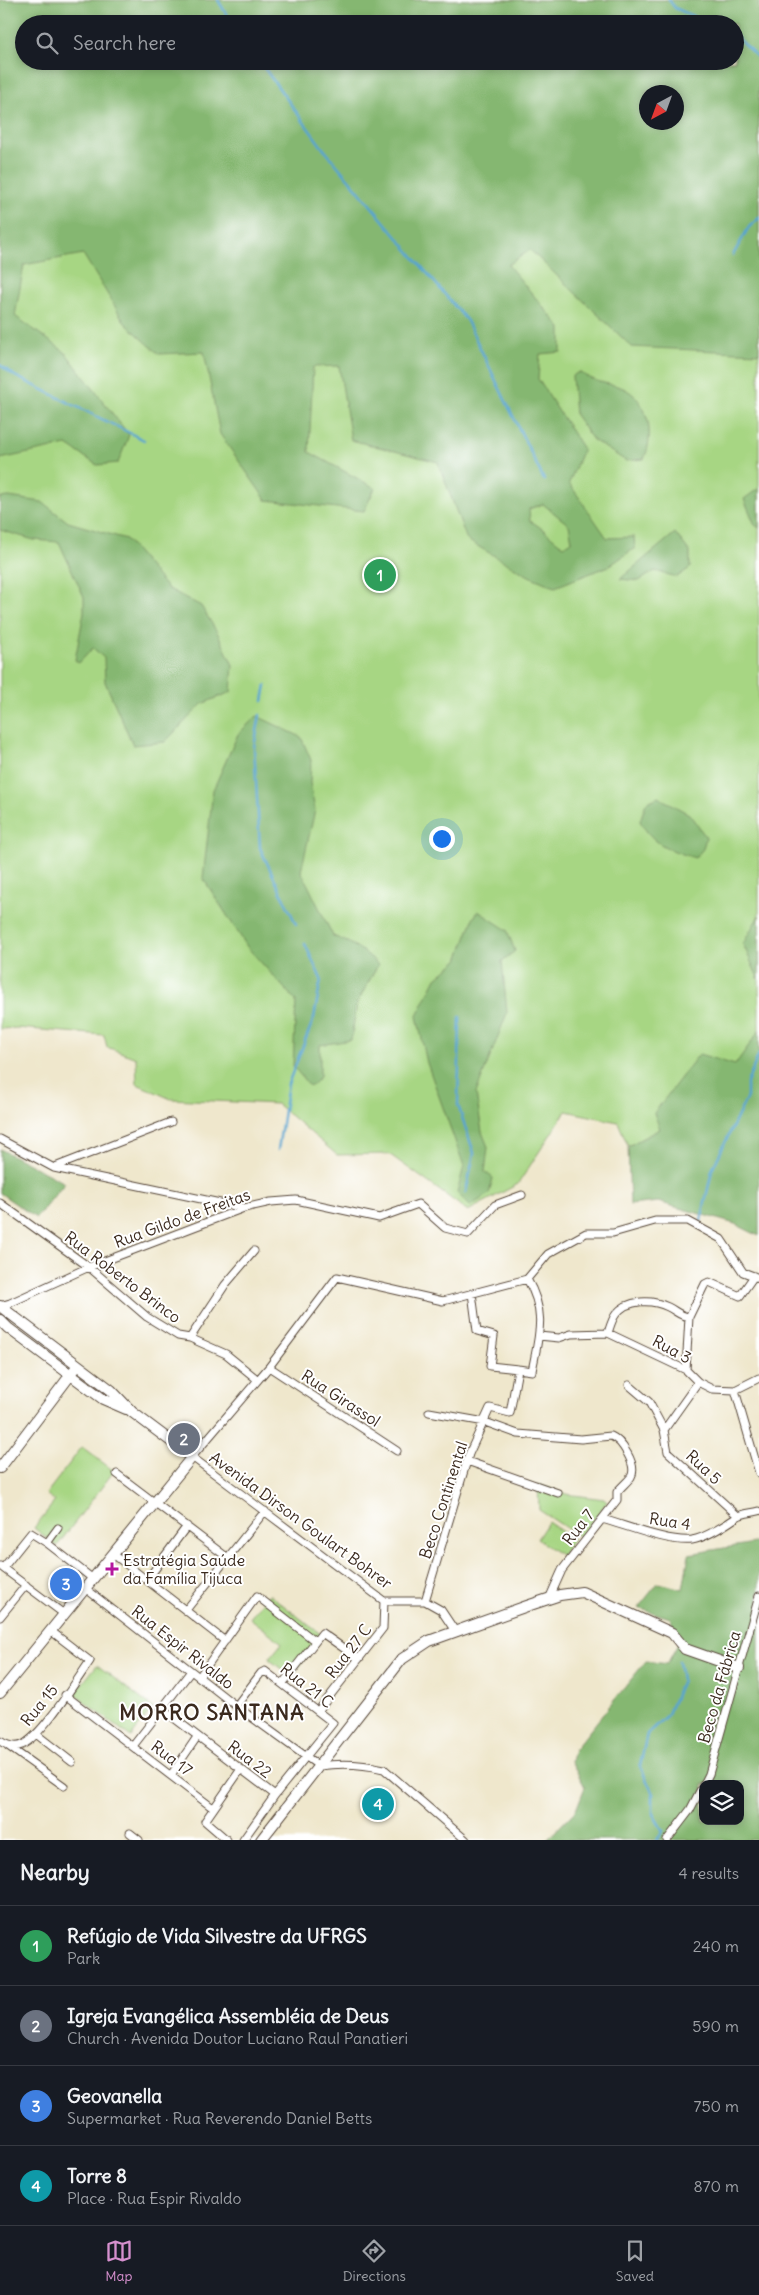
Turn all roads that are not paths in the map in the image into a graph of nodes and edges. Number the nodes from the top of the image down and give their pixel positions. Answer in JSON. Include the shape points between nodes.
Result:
{"nodes":[{"id":1,"x":171,"y":1122,"type":"dead end"},
{"id":2,"x":0,"y":1139,"type":"edge"},
{"id":3,"x":54,"y":1168,"type":"junction"},
{"id":4,"x":522,"y":1195,"type":"dead end"},
{"id":5,"x":0,"y":1203,"type":"edge"},
{"id":6,"x":244,"y":1208,"type":"junction"},
{"id":7,"x":254,"y":1251,"type":"dead end"},
{"id":8,"x":89,"y":1267,"type":"junction"},
{"id":9,"x":756,"y":1277,"type":"edge"},
{"id":10,"x":527,"y":1279,"type":"junction"},
{"id":11,"x":472,"y":1293,"type":"junction"},
{"id":12,"x":3,"y":1313,"type":"edge"},
{"id":13,"x":689,"y":1317,"type":"junction"},
{"id":14,"x":608,"y":1333,"type":"junction"},
{"id":15,"x":539,"y":1336,"type":"junction"},
{"id":16,"x":190,"y":1338,"type":"junction"},
{"id":17,"x":269,"y":1367,"type":"junction"},
{"id":18,"x":518,"y":1369,"type":"junction"},
{"id":19,"x":74,"y":1370,"type":"junction"},
{"id":20,"x":686,"y":1370,"type":"junction"},
{"id":21,"x":759,"y":1378,"type":"edge"},
{"id":22,"x":258,"y":1380,"type":"junction"},
{"id":23,"x":698,"y":1382,"type":"junction"},
{"id":24,"x":629,"y":1385,"type":"dead end"},
{"id":25,"x":734,"y":1390,"type":"junction"},
{"id":26,"x":429,"y":1412,"type":"dead end"},
{"id":27,"x":485,"y":1422,"type":"junction"},
{"id":28,"x":664,"y":1430,"type":"junction"},
{"id":29,"x":397,"y":1451,"type":"dead end"},
{"id":30,"x":192,"y":1457,"type":"junction"},
{"id":31,"x":467,"y":1461,"type":"junction"},
{"id":32,"x":0,"y":1468,"type":"edge"},
{"id":33,"x":117,"y":1474,"type":"dead end"},
{"id":34,"x":759,"y":1474,"type":"edge"},
{"id":35,"x":558,"y":1493,"type":"dead end"},
{"id":36,"x":155,"y":1502,"type":"junction"},
{"id":37,"x":265,"y":1511,"type":"junction"},
{"id":38,"x":759,"y":1511,"type":"edge"},
{"id":39,"x":738,"y":1516,"type":"junction"},
{"id":40,"x":602,"y":1518,"type":"junction"},
{"id":41,"x":187,"y":1526,"type":"junction"},
{"id":42,"x":58,"y":1528,"type":"dead end"},
{"id":43,"x":47,"y":1543,"type":"junction"},
{"id":44,"x":113,"y":1554,"type":"junction"},
{"id":45,"x":228,"y":1558,"type":"junction"},
{"id":46,"x":2,"y":1567,"type":"edge"},
{"id":47,"x":93,"y":1579,"type":"junction"},
{"id":48,"x":147,"y":1580,"type":"junction"},
{"id":49,"x":26,"y":1586,"type":"junction"},
{"id":50,"x":85,"y":1588,"type":"junction"},
{"id":51,"x":759,"y":1596,"type":"edge"},
{"id":52,"x":549,"y":1600,"type":"junction"},
{"id":53,"x":384,"y":1601,"type":"junction"},
{"id":54,"x":425,"y":1601,"type":"junction"},
{"id":55,"x":186,"y":1610,"type":"junction"},
{"id":56,"x":64,"y":1614,"type":"junction"},
{"id":57,"x":0,"y":1617,"type":"edge"},
{"id":58,"x":51,"y":1631,"type":"junction"},
{"id":59,"x":455,"y":1631,"type":"junction"},
{"id":60,"x":225,"y":1641,"type":"junction"},
{"id":61,"x":315,"y":1641,"type":"junction"},
{"id":62,"x":359,"y":1659,"type":"junction"},
{"id":63,"x":739,"y":1668,"type":"junction"},
{"id":64,"x":191,"y":1671,"type":"junction"},
{"id":65,"x":199,"y":1677,"type":"junction"},
{"id":66,"x":283,"y":1683,"type":"junction"},
{"id":67,"x":1,"y":1690,"type":"edge"},
{"id":68,"x":66,"y":1695,"type":"junction"},
{"id":69,"x":236,"y":1706,"type":"junction"},
{"id":70,"x":162,"y":1709,"type":"junction"},
{"id":71,"x":318,"y":1711,"type":"junction"},
{"id":72,"x":36,"y":1734,"type":"junction"},
{"id":73,"x":197,"y":1738,"type":"junction"},
{"id":74,"x":0,"y":1740,"type":"edge"},
{"id":75,"x":8,"y":1746,"type":"junction"},
{"id":76,"x":133,"y":1746,"type":"junction"},
{"id":77,"x":306,"y":1757,"type":"junction"},
{"id":78,"x":72,"y":1762,"type":"dead end"},
{"id":79,"x":319,"y":1766,"type":"junction"},
{"id":80,"x":241,"y":1768,"type":"junction"},
{"id":81,"x":171,"y":1774,"type":"junction"},
{"id":82,"x":705,"y":1780,"type":"edge"},
{"id":83,"x":64,"y":1786,"type":"dead end"},
{"id":84,"x":699,"y":1792,"type":"edge"},
{"id":85,"x":275,"y":1795,"type":"junction"},
{"id":86,"x":214,"y":1808,"type":"junction"},
{"id":87,"x":130,"y":1833,"type":"dead end"},
{"id":88,"x":463,"y":1839,"type":"edge"},
{"id":89,"x":139,"y":1840,"type":"edge"},
{"id":90,"x":227,"y":1840,"type":"edge"},
{"id":91,"x":243,"y":1840,"type":"edge"},
{"id":92,"x":261,"y":1840,"type":"edge"},
{"id":93,"x":667,"y":1840,"type":"edge"}],
"edges":[{"from":1,"to":3,"type":"street"},
{"from":2,"to":3,"type":"street"},
{"from":3,"to":6,"type":"street"},
{"from":4,"to":6,"type":"street","name":"Rua Gildo de Freitas","via":[[495,1204],[468,1234],[445,1228],[418,1204],[379,1218],[296,1200]]},
{"from":5,"to":8,"type":"street","name":"Rua Roberto Brinco"},
{"from":6,"to":8,"type":"street","name":"Rua Gildo de Freitas"},
{"from":7,"to":16,"type":"street","via":[[225,1285]]},
{"from":8,"to":12,"type":"street","name":"Rua Gildo de Freitas"},
{"from":8,"to":16,"type":"street","name":"Rua Roberto Brinco","via":[[147,1317],[178,1336]]},
{"from":9,"to":10,"type":"street","via":[[743,1272],[721,1238],[688,1221],[655,1221],[613,1233],[586,1233],[548,1254]]},
{"from":9,"to":13,"type":"street","via":[[740,1296],[706,1283]]},
{"from":10,"to":11,"type":"street"},
{"from":10,"to":15,"type":"street","via":[[537,1296]]},
{"from":11,"to":17,"type":"street","via":[[443,1301],[337,1277]]},
{"from":11,"to":18,"type":"street","via":[[477,1331],[494,1336],[490,1366]]},
{"from":12,"to":19,"type":"street"},
{"from":13,"to":14,"type":"street","via":[[648,1301],[639,1302],[625,1307],[616,1315]]},
{"from":13,"to":20,"type":"street"},
{"from":14,"to":15,"type":"street","name":"Rua 3","via":[[571,1334],[559,1338]]},
{"from":14,"to":20,"type":"street","name":"Rua 3"},
{"from":15,"to":18,"type":"street","via":[[532,1371]]},
{"from":16,"to":22,"type":"street","name":"Rua Roberto Brinco","via":[[226,1354]]},
{"from":17,"to":22,"type":"street"},
{"from":17,"to":29,"type":"street","name":"Rua Girassol"},
{"from":18,"to":27,"type":"street","name":"Beco Continental","via":[[510,1413],[490,1408]]},
{"from":19,"to":30,"type":"street","via":[[111,1390],[132,1412]]},
{"from":19,"to":32,"type":"street"},
{"from":20,"to":23,"type":"street","name":"Rua 3"},
{"from":21,"to":25,"type":"street"},
{"from":22,"to":30,"type":"street"},
{"from":23,"to":25,"type":"street","name":"Rua 3","via":[[712,1388]]},
{"from":23,"to":28,"type":"street"},
{"from":24,"to":28,"type":"street","name":"Rua 5","via":[[649,1402]]},
{"from":25,"to":34,"type":"street"},
{"from":26,"to":27,"type":"street"},
{"from":27,"to":31,"type":"street","name":"Beco Continental"},
{"from":27,"to":40,"type":"street","name":"Rua 7","via":[[518,1434],[580,1439],[604,1435],[615,1438],[632,1463],[633,1470]]},
{"from":28,"to":39,"type":"street","name":"Rua 5","via":[[668,1452]]},
{"from":30,"to":36,"type":"street"},
{"from":30,"to":37,"type":"street","name":"Avenida Dirson Goulart Bohrer"},
{"from":31,"to":35,"type":"street"},
{"from":31,"to":54,"type":"street","name":"Beco Continental"},
{"from":33,"to":36,"type":"street"},
{"from":36,"to":41,"type":"street"},
{"from":36,"to":44,"type":"street"},
{"from":37,"to":45,"type":"street"},
{"from":37,"to":53,"type":"street","name":"Avenida Dirson Goulart Bohrer"},
{"from":38,"to":39,"type":"street","name":"Rua 4"},
{"from":39,"to":40,"type":"street","name":"Rua 4","via":[[693,1540],[645,1532]]},
{"from":40,"to":52,"type":"street","name":"Rua 7","via":[[562,1570]]},
{"from":41,"to":45,"type":"street"},
{"from":41,"to":48,"type":"street"},
{"from":42,"to":43,"type":"street"},
{"from":43,"to":46,"type":"street","via":[[32,1533]]},
{"from":43,"to":47,"type":"street"},
{"from":44,"to":47,"type":"street"},
{"from":44,"to":48,"type":"street"},
{"from":45,"to":55,"type":"street"},
{"from":46,"to":49,"type":"street"},
{"from":47,"to":50,"type":"street"},
{"from":48,"to":55,"type":"street"},
{"from":49,"to":56,"type":"street"},
{"from":49,"to":57,"type":"street"},
{"from":50,"to":56,"type":"street"},
{"from":50,"to":64,"type":"street","name":"Rua Espir Rivaldo"},
{"from":51,"to":63,"type":"street","name":"Beco da Fábrica"},
{"from":52,"to":59,"type":"street"},
{"from":52,"to":63,"type":"street","via":[[582,1592],[672,1633],[686,1649]]},
{"from":53,"to":54,"type":"street","name":"Avenida Dirson Goulart Bohrer"},
{"from":53,"to":62,"type":"street","name":"Rua 27 C","via":[[383,1628]]},
{"from":54,"to":59,"type":"street","via":[[440,1610]]},
{"from":55,"to":60,"type":"street"},
{"from":56,"to":58,"type":"street"},
{"from":58,"to":67,"type":"street"},
{"from":58,"to":68,"type":"street","name":"Rua 15","via":[[90,1661]]},
{"from":59,"to":79,"type":"street","via":[[429,1640],[402,1660]]},
{"from":60,"to":61,"type":"street","via":[[257,1596]]},
{"from":60,"to":65,"type":"street"},
{"from":61,"to":62,"type":"street","via":[[325,1634]]},
{"from":61,"to":66,"type":"street"},
{"from":62,"to":71,"type":"street","name":"Rua 27 C"},
{"from":63,"to":82,"type":"street","name":"Beco da Fábrica"},
{"from":64,"to":65,"type":"street","name":"Rua Espir Rivaldo"},
{"from":64,"to":70,"type":"street"},
{"from":65,"to":69,"type":"street","name":"Rua Espir Rivaldo"},
{"from":66,"to":69,"type":"street","name":"Rua 21 C","via":[[264,1671]]},
{"from":66,"to":71,"type":"street","name":"Rua 21 C"},
{"from":68,"to":72,"type":"street","name":"Rua 15"},
{"from":68,"to":76,"type":"street","name":"Rua 17"},
{"from":69,"to":77,"type":"street","name":"Rua Espir Rivaldo"},
{"from":70,"to":73,"type":"street","name":"Rua 22"},
{"from":70,"to":76,"type":"street"},
{"from":71,"to":77,"type":"street","name":"Rua 21 C","via":[[333,1723]]},
{"from":72,"to":75,"type":"street","name":"Rua 15","via":[[21,1745]]},
{"from":72,"to":78,"type":"street"},
{"from":73,"to":80,"type":"street","name":"Rua 22"},
{"from":73,"to":81,"type":"street"},
{"from":74,"to":75,"type":"street"},
{"from":75,"to":83,"type":"street"},
{"from":76,"to":81,"type":"street","name":"Rua 17"},
{"from":77,"to":79,"type":"street","name":"Rua Espir Rivaldo"},
{"from":77,"to":85,"type":"street"},
{"from":79,"to":88,"type":"street","via":[[334,1764],[384,1769]]},
{"from":79,"to":92,"type":"street"},
{"from":80,"to":85,"type":"street","name":"Rua 22"},
{"from":80,"to":86,"type":"street"},
{"from":81,"to":86,"type":"street","name":"Rua 17"},
{"from":84,"to":93,"type":"street","name":"Beco da Fábrica"},
{"from":85,"to":91,"type":"street"},
{"from":86,"to":90,"type":"street","via":[[205,1823]]},
{"from":87,"to":89,"type":"street"}]}
